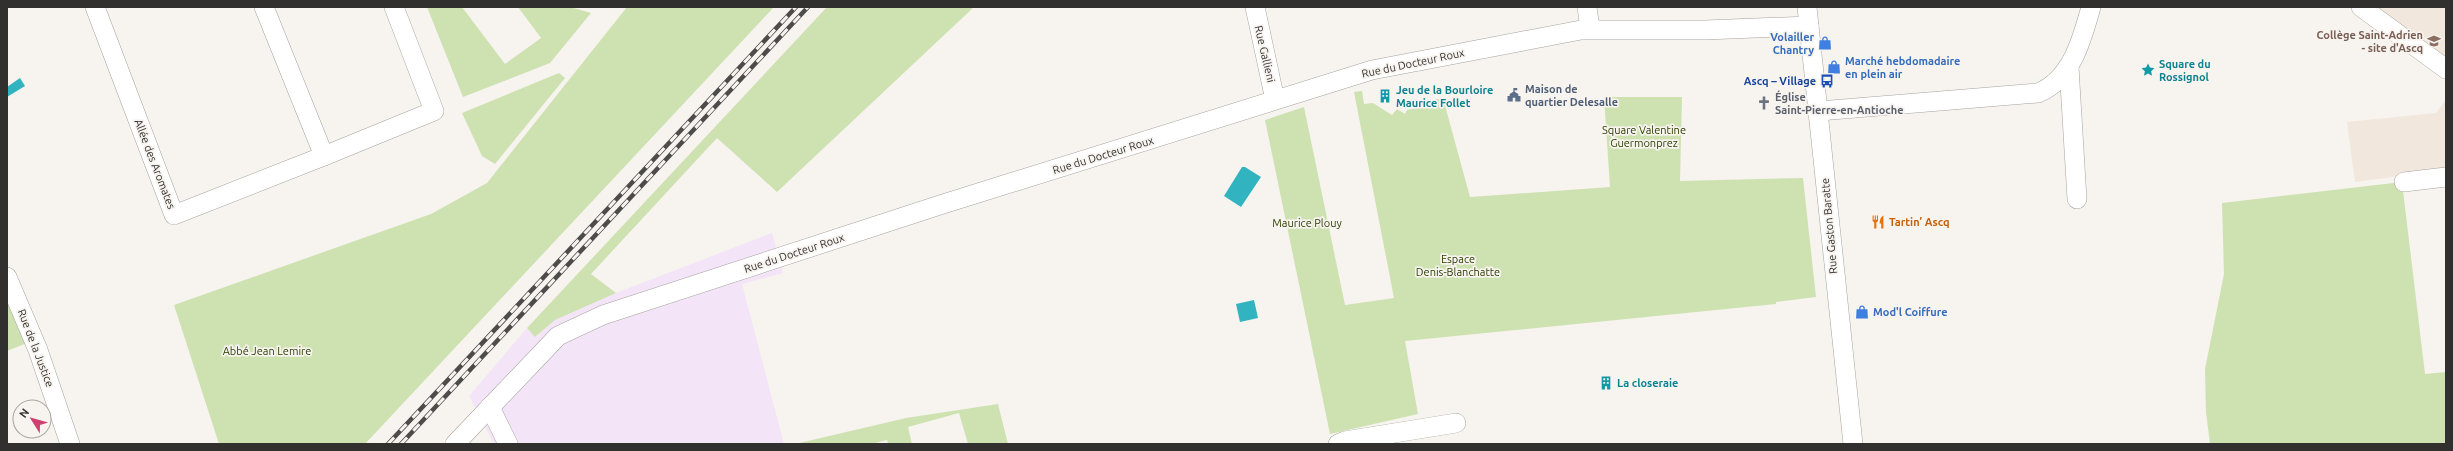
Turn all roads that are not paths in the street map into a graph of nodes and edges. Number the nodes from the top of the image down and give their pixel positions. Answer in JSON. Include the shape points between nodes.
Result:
{"nodes":[{"id":1,"x":95,"y":7,"type":"edge"},
{"id":2,"x":264,"y":7,"type":"edge"},
{"id":3,"x":394,"y":7,"type":"edge"},
{"id":4,"x":1255,"y":7,"type":"edge"},
{"id":5,"x":1587,"y":7,"type":"edge"},
{"id":6,"x":1807,"y":7,"type":"edge"},
{"id":7,"x":2091,"y":7,"type":"edge"},
{"id":8,"x":2361,"y":7,"type":"edge"},
{"id":9,"x":1809,"y":26,"type":"junction"},
{"id":10,"x":1590,"y":29,"type":"junction"},
{"id":11,"x":2069,"y":67,"type":"junction"},
{"id":12,"x":2446,"y":69,"type":"edge"},
{"id":13,"x":1275,"y":100,"type":"junction"},
{"id":14,"x":1819,"y":111,"type":"junction"},
{"id":15,"x":324,"y":156,"type":"junction"},
{"id":16,"x":2446,"y":177,"type":"edge"},
{"id":17,"x":2404,"y":182,"type":"dead end"},
{"id":18,"x":2077,"y":199,"type":"dead end"},
{"id":19,"x":7,"y":276,"type":"edge"},
{"id":20,"x":490,"y":407,"type":"junction"},
{"id":21,"x":1456,"y":423,"type":"dead end"},
{"id":22,"x":70,"y":444,"type":"edge"},
{"id":23,"x":455,"y":444,"type":"edge"},
{"id":24,"x":508,"y":444,"type":"edge"},
{"id":25,"x":1338,"y":444,"type":"edge"},
{"id":26,"x":1853,"y":444,"type":"edge"}],
"edges":[{"from":1,"to":15,"type":"street","name":"Allée des Aromates","via":[[174,215]]},
{"from":2,"to":15,"type":"street"},
{"from":3,"to":15,"type":"street","name":"Allée des Aromates","via":[[434,111]]},
{"from":4,"to":13,"type":"street","name":"Rue Gallieni"},
{"from":5,"to":10,"type":"street"},
{"from":6,"to":9,"type":"street","name":"Rue Gaston Baratte"},
{"from":7,"to":11,"type":"street"},
{"from":8,"to":12,"type":"street"},
{"from":9,"to":10,"type":"street","name":"Rue du Docteur Roux","via":[[1705,30]]},
{"from":9,"to":14,"type":"street","name":"Rue Gaston Baratte"},
{"from":10,"to":13,"type":"street","name":"Rue du Docteur Roux","via":[[1372,70]]},
{"from":11,"to":14,"type":"street","via":[[2051,88],[2038,93]]},
{"from":11,"to":18,"type":"street"},
{"from":13,"to":20,"type":"street","name":"Rue du Docteur Roux","via":[[943,204],[603,315],[558,336]]},
{"from":14,"to":26,"type":"street","name":"Rue Gaston Baratte"},
{"from":16,"to":17,"type":"street"},
{"from":19,"to":22,"type":"street","name":"Rue de la Justice","via":[[38,350]]},
{"from":20,"to":23,"type":"street","name":"Rue du Docteur Roux"},
{"from":20,"to":24,"type":"street"},
{"from":21,"to":25,"type":"street"}]}
